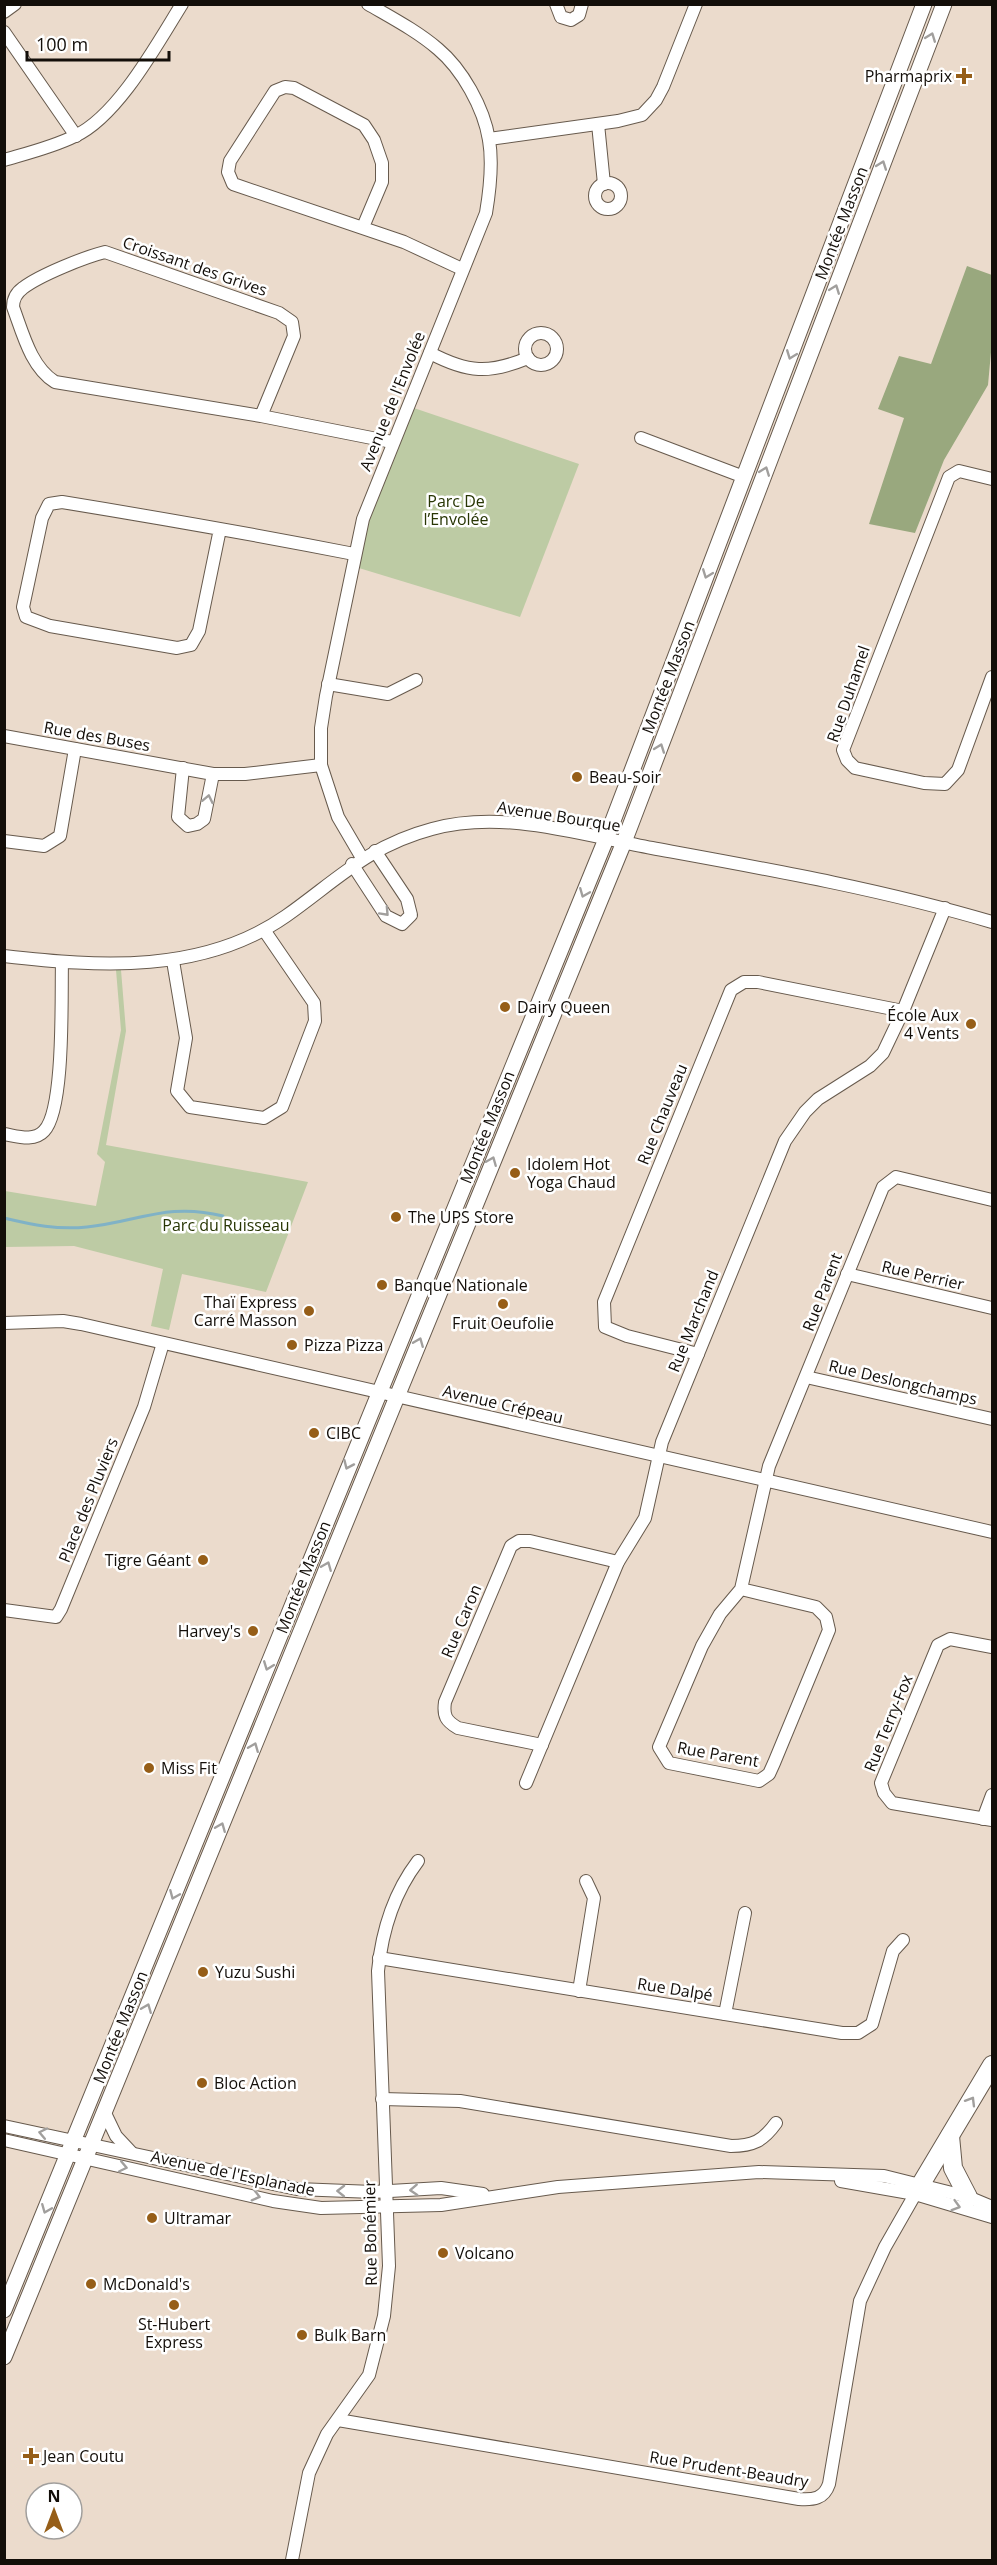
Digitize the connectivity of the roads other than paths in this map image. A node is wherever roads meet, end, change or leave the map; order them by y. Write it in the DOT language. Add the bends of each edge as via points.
graph roads {
  1 [pos="15,4"];
  2 [pos="182,4"];
  3 [pos="368,4"];
  4 [pos="556,4"];
  5 [pos="582,4"];
  6 [pos="696,4"];
  7 [pos="924,4"];
  8 [pos="944,4"];
  9 [pos="4,12"];
  10 [pos="4,32"];
  11 [pos="598,124"];
  12 [pos="76,136"];
  13 [pos="489,139"];
  14 [pos="4,160"];
  15 [pos="604,184"];
  16 [pos="363,227"];
  17 [pos="462,269"];
  18 [pos="430,353"];
  19 [pos="528,358"];
  20 [pos="261,416"];
  21 [pos="641,438"];
  22 [pos="392,442"];
  23 [pos="744,477"];
  24 [pos="993,479"];
  25 [pos="220,529"];
  26 [pos="354,554"];
  27 [pos="993,677"];
  28 [pos="416,680"];
  29 [pos="328,684"];
  30 [pos="4,736"];
  31 [pos="75,749"];
  32 [pos="321,765"];
  33 [pos="183,768"];
  34 [pos="213,774"];
  35 [pos="606,839"];
  36 [pos="4,842"];
  37 [pos="624,842"];
  38 [pos="375,851"];
  39 [pos="357,861"];
  40 [pos="945,908"];
  41 [pos="993,922"];
  42 [pos="264,930"];
  43 [pos="4,956"];
  44 [pos="173,961"];
  45 [pos="62,962"];
  46 [pos="903,1011"];
  47 [pos="488,1129"];
  48 [pos="4,1134"];
  49 [pos="503,1135"];
  50 [pos="993,1200"];
  51 [pos="847,1274"];
  52 [pos="993,1308"];
  53 [pos="4,1323"];
  54 [pos="163,1343"];
  55 [pos="698,1354"];
  56 [pos="806,1377"];
  57 [pos="380,1392"];
  58 [pos="397,1396"];
  59 [pos="993,1419"];
  60 [pos="659,1458"];
  61 [pos="766,1481"];
  62 [pos="993,1532"];
  63 [pos="618,1562"];
  64 [pos="741,1589"];
  65 [pos="4,1610"];
  66 [pos="993,1647"];
  67 [pos="542,1745"];
  68 [pos="526,1783"];
  69 [pos="993,1795"];
  70 [pos="988,1820"];
  71 [pos="418,1861"];
  72 [pos="586,1881"];
  73 [pos="744,1914"];
  74 [pos="903,1940"];
  75 [pos="379,1958"];
  76 [pos="579,1991"];
  77 [pos="725,2014"];
  78 [pos="993,2065"];
  79 [pos="382,2099"];
  80 [pos="104,2111"];
  81 [pos="776,2123"];
  82 [pos="4,2126"];
  83 [pos="950,2136"];
  84 [pos="75,2139"];
  85 [pos="4,2140"];
  86 [pos="91,2144"];
  87 [pos="131,2152"];
  88 [pos="68,2155"];
  89 [pos="86,2158"];
  90 [pos="918,2189"];
  91 [pos="386,2191"];
  92 [pos="493,2196"];
  93 [pos="968,2197"];
  94 [pos="993,2207"];
  95 [pos="387,2208"];
  96 [pos="993,2217"];
  97 [pos="4,2310"];
  98 [pos="4,2356"];
  99 [pos="338,2420"];
  100 [pos="292,2560"];
  1 -- 9 [label="street"];
  2 -- 12 [label="street" via="134,80 112,106"];
  3 -- 13 [label="street, Avenue de l'Envolée" via="440,50 467,84"];
  4 -- 5 [label="street" via="561,17 571,20 579,15"];
  6 -- 11 [label="street" via="656,100 642,115"];
  7 -- 23 [label="main road, Montée Masson, one-way"];
  37 -- 8 [label="main road, Montée Masson, one-way"];
  10 -- 12 [label="street"];
  11 -- 13 [label="street"];
  11 -- 15 [label="street"];
  12 -- 14 [label="street"];
  13 -- 17 [label="street, Avenue de l'Envolée" via="491,177 486,213"];
  16 -- 16 [label="street" via="233,184 228,172 230,161 275,91 294,88 364,125 374,140 382,163 382,182"];
  16 -- 17 [label="street"];
  17 -- 18 [label="street, Avenue de l'Envolée"];
  18 -- 19 [label="street" via="448,363 491,370"];
  18 -- 22 [label="street, Avenue de l'Envolée"];
  20 -- 20 [label="street, Croissant des Grives" via="55,382 41,374 13,299 22,288 105,252 279,313 292,322 294,336"];
  20 -- 22 [label="street, Croissant des Grives"];
  21 -- 23 [label="street"];
  22 -- 26 [label="street, Avenue de l'Envolée"];
  23 -- 35 [label="main road, Montée Masson, one-way"];
  24 -- 27 [label="street, Rue Duhamel" via="959,471 948,477 843,750 847,760 855,768 945,784 958,770"];
  25 -- 25 [label="street" via="62,502 49,504 42,518 23,607 26,617 104,636 177,648 190,645 199,631"];
  25 -- 26 [label="street"];
  26 -- 29 [label="street, Avenue de l'Envolée"];
  28 -- 29 [label="street" via="388,693"];
  29 -- 32 [label="street, Avenue de l'Envolée" via="321,728"];
  30 -- 31 [label="street, Rue des Buses"];
  31 -- 33 [label="street, Rue des Buses"];
  31 -- 36 [label="street" via="60,836 44,846"];
  32 -- 34 [label="street, Rue des Buses"];
  32 -- 39 [label="street, Avenue de l'Envolée"];
  33 -- 34 [label="street, Rue des Buses"];
  33 -- 34 [label="street, one-way" via="178,817 188,826 204,819"];
  35 -- 37 [label="street, Avenue Bourque"];
  35 -- 38 [label="street, Avenue Bourque" via="483,822 431,829"];
  35 -- 47 [label="main road, Montée Masson, one-way"];
  37 -- 40 [label="street, Avenue Bourque"];
  37 -- 49 [label="main road, Montée Masson"];
  38 -- 39 [label="street, Avenue Bourque"];
  39 -- 38 [label="street, Avenue de l'Envolée, one-way" via="386,916 402,924 411,915 407,899"];
  39 -- 42 [label="street, Avenue Bourque"];
  40 -- 41 [label="street, Avenue Bourque"];
  40 -- 46 [label="street, Rue Marchand"];
  42 -- 44 [label="street, Avenue Bourque"];
  42 -- 44 [label="street" via="314,1003 315,1021 282,1107 264,1118 190,1107 177,1090 186,1038"];
  43 -- 45 [label="street, Avenue Bourque"];
  44 -- 45 [label="street, Avenue Bourque" via="116,965"];
  45 -- 48 [label="street" via="58,1080 51,1119 44,1132 30,1138"];
  46 -- 55 [label="street, Rue Marchand" via="883,1053 870,1066 818,1099 785,1141"];
  46 -- 55 [label="street, Rue Chauveau" via="758,982 744,982 731,990 604,1302 605,1327"];
  47 -- 49 [label="main road"];
  47 -- 57 [label="main road, Montée Masson"];
  58 -- 49 [label="main road, Montée Masson, one-way"];
  50 -- 51 [label="street, Rue Parent" via="896,1177 883,1187"];
  51 -- 52 [label="street, Rue Perrier"];
  51 -- 56 [label="street, Rue Parent"];
  53 -- 54 [label="street, Avenue Crépeau" via="71,1322"];
  54 -- 57 [label="street, Avenue Crépeau"];
  54 -- 65 [label="street, Place des Pluviers" via="144,1407 61,1610 56,1617"];
  55 -- 60 [label="street, Rue Marchand"];
  56 -- 59 [label="street, Rue Deslongchamps"];
  56 -- 61 [label="street, Rue Parent"];
  57 -- 58 [label="street, Avenue Crépeau"];
  57 -- 84 [label="main road, Montée Masson, one-way"];
  58 -- 60 [label="street, Avenue Crépeau"];
  80 -- 58 [label="main road, Montée Masson, one-way"];
  60 -- 61 [label="street, Avenue Crépeau"];
  60 -- 63 [label="street, Rue Marchand" via="645,1518"];
  61 -- 62 [label="street, Avenue Crépeau"];
  61 -- 64 [label="street, Rue Parent"];
  63 -- 67 [label="street, Rue Marchand"];
  63 -- 67 [label="street, Rue Caron" via="530,1541 511,1546 445,1702 443,1713 458,1728"];
  64 -- 64 [label="street, Rue Parent" via="720,1614 702,1646 660,1747 669,1763 759,1780 769,1774 829,1630 826,1617 816,1607"];
  66 -- 70 [label="street, Rue Terry-Fox" via="950,1639 938,1645 882,1783 892,1803"];
  67 -- 68 [label="street, Rue Marchand"];
  69 -- 70 [label="street"];
  71 -- 75 [label="street, Rue Bohémier" via="404,1879 387,1918"];
  72 -- 76 [label="street" via="594,1898"];
  73 -- 77 [label="street"];
  74 -- 77 [label="street, Rue Dalpé" via="893,1951 872,2024 866,2030 842,2033"];
  75 -- 76 [label="street, Rue Dalpé"];
  75 -- 79 [label="street, Rue Bohémier"];
  76 -- 77 [label="street, Rue Dalpé"];
  83 -- 78 [label="highway, one-way"];
  79 -- 81 [label="street" via="460,2101 731,2146 753,2146"];
  79 -- 91 [label="street, Rue Bohémier"];
  80 -- 86 [label="main road, Montée Masson"];
  80 -- 87 [label="street"];
  84 -- 82 [label="street, Avenue de l'Esplanade, one-way"];
  83 -- 90 [label="highway"];
  83 -- 93 [label="highway" via="953,2168"];
  84 -- 86 [label="street, Avenue de l'Esplanade"];
  84 -- 88 [label="main road, Montée Masson"];
  85 -- 88 [label="street, Avenue de l'Esplanade"];
  86 -- 87 [label="street, Avenue de l'Esplanade"];
  86 -- 89 [label="main road, Montée Masson"];
  91 -- 87 [label="street, Avenue de l'Esplanade, one-way" via="293,2189"];
  88 -- 89 [label="street, Avenue de l'Esplanade"];
  88 -- 97 [label="main road, Montée Masson, one-way"];
  89 -- 95 [label="street, Avenue de l'Esplanade, one-way" via="292,2205"];
  89 -- 98 [label="main road, Montée Masson"];
  90 -- 92 [label="street, Avenue de l'Esplanade" via="876,2175 707,2175"];
  90 -- 93 [label="street, Avenue de l'Esplanade"];
  90 -- 96 [label="street, Avenue de l'Esplanade, one-way"];
  90 -- 99 [label="street, Rue Prudent-Beaudry" via="862,2294 829,2484 817,2499"];
  92 -- 91 [label="street, Avenue de l'Esplanade, one-way" via="441,2188"];
  91 -- 95 [label="street, Rue Bohémier"];
  92 -- 95 [label="street, Avenue de l'Esplanade" via="441,2205"];
  93 -- 94 [label="street, Avenue de l'Esplanade"];
  95 -- 99 [label="street, Rue Bohémier" via="389,2280 380,2340 369,2375"];
  99 -- 100 [label="street, Rue Bohémier" via="309,2473"];
}
